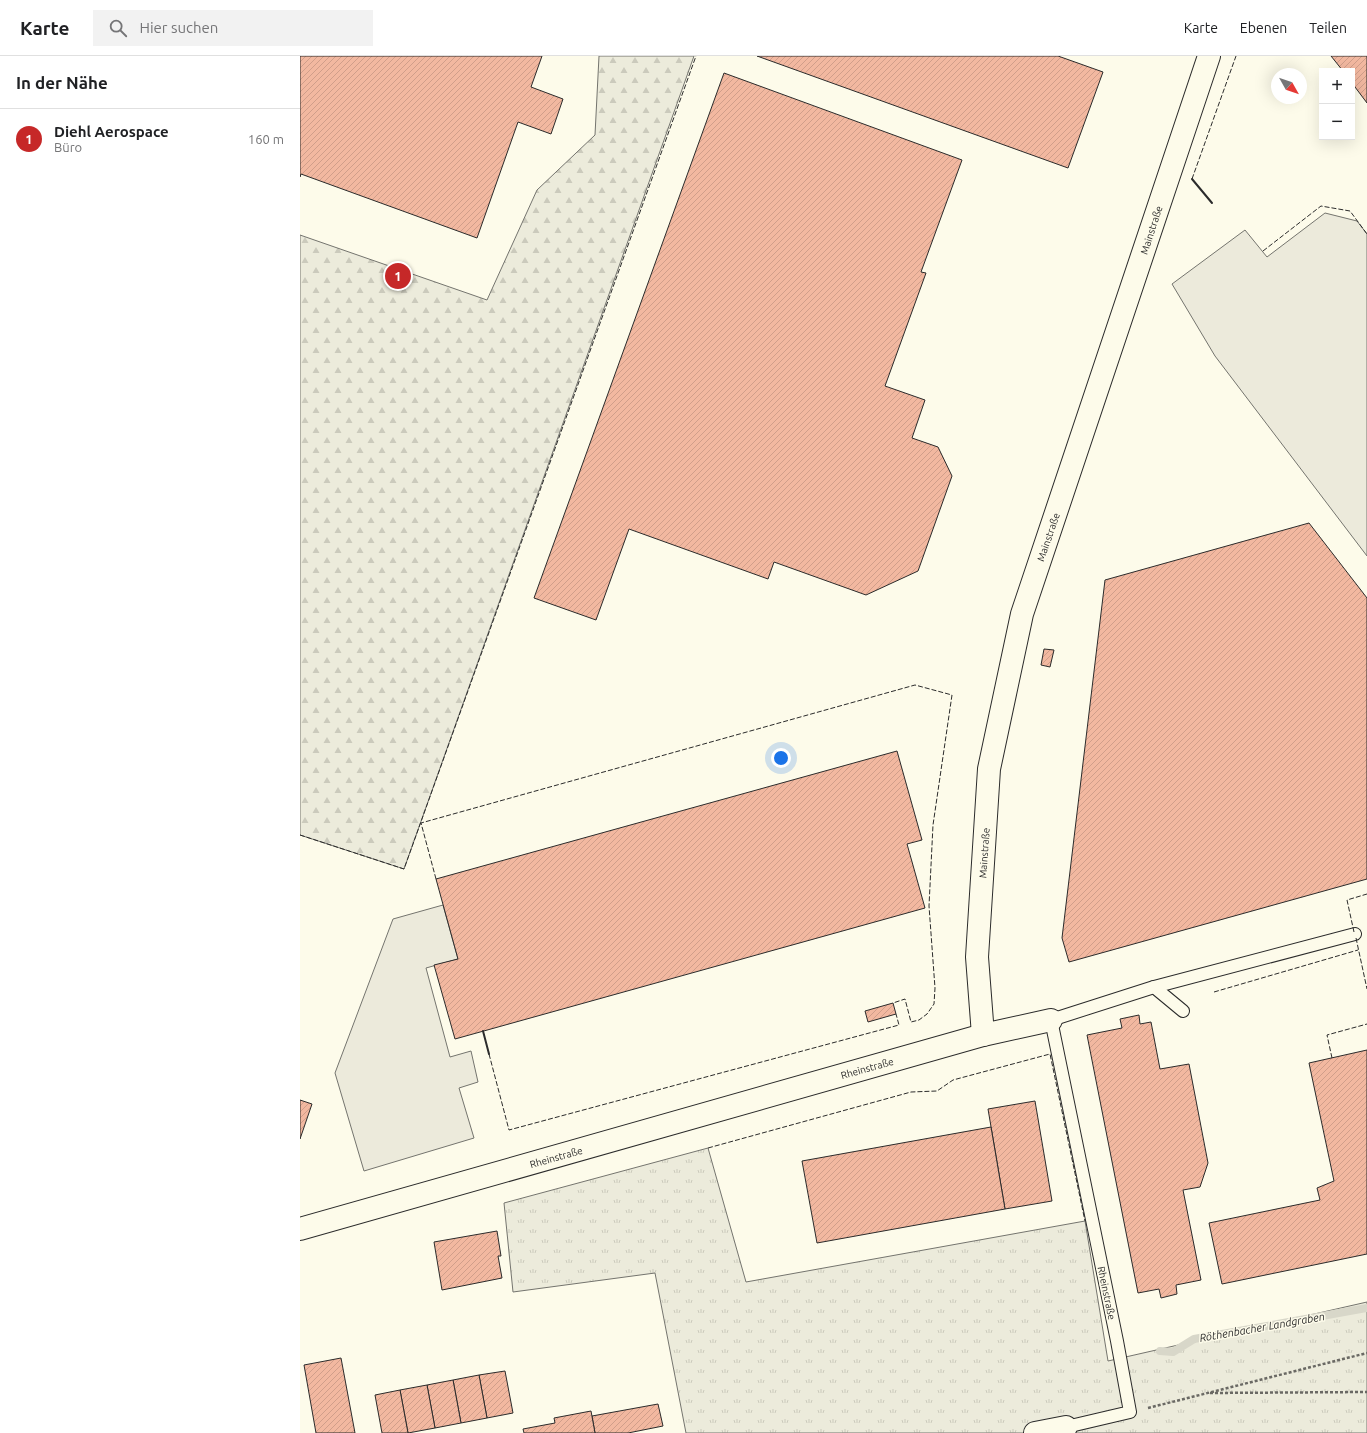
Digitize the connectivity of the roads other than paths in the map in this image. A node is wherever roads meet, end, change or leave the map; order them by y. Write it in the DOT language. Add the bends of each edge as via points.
graph roads {
  1 [pos="1209,56"];
  2 [pos="1355,934"];
  3 [pos="1154,987"];
  4 [pos="1183,1011"];
  5 [pos="1051,1020"];
  6 [pos="983,1035"];
  7 [pos="300,1229"];
  8 [pos="1066,1427"];
  9 [pos="1035,1433"];
  1 -- 6 [label="street, Mainstraße" via="1022,614 989,769 977,957"];
  2 -- 3 [label="lane"];
  3 -- 4 [label="lane"];
  3 -- 5 [label="lane"];
  5 -- 6 [label="street, Rheinstraße"];
  5 -- 8 [label="lane, Rheinstraße" via="1130,1412"];
  6 -- 7 [label="street, Rheinstraße"];
  8 -- 9 [label="street"];
}
